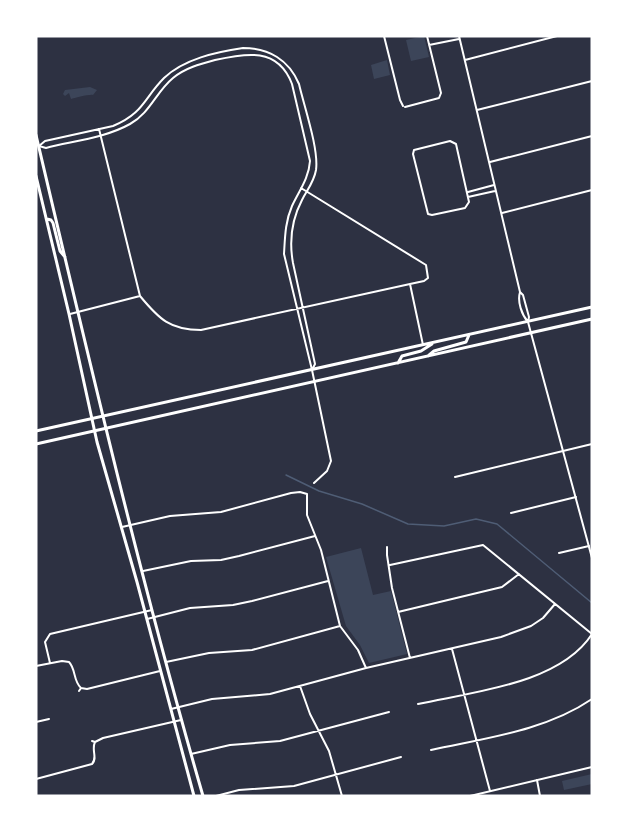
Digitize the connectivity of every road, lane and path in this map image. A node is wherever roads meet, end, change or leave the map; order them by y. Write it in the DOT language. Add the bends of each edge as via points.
graph roads {
  1 [pos="384,36"];
  2 [pos="432,36"];
  3 [pos="557,36"];
  4 [pos="427,37"];
  5 [pos="459,37"];
  6 [pos="429,45"];
  7 [pos="465,60"];
  8 [pos="592,81"];
  9 [pos="477,110"];
  10 [pos="99,129"];
  11 [pos="36,135"];
  12 [pos="100,135"];
  13 [pos="592,136"];
  14 [pos="37,146"];
  15 [pos="489,162"];
  16 [pos="36,176"];
  17 [pos="494,185"];
  18 [pos="301,188"];
  19 [pos="496,190"];
  20 [pos="592,190"];
  21 [pos="307,191"];
  22 [pos="467,192"];
  23 [pos="468,197"];
  24 [pos="501,213"];
  25 [pos="46,219"];
  26 [pos="66,258"];
  27 [pos="410,284"];
  28 [pos="140,296"];
  29 [pos="592,307"];
  30 [pos="303,308"];
  31 [pos="296,309"];
  32 [pos="79,312"];
  33 [pos="69,314"];
  34 [pos="592,319"];
  35 [pos="528,322"];
  36 [pos="532,334"];
  37 [pos="469,335"];
  38 [pos="434,343"];
  39 [pos="423,345"];
  40 [pos="427,357"];
  41 [pos="398,364"];
  42 [pos="312,370"];
  43 [pos="314,383"];
  44 [pos="102,416"];
  45 [pos="91,418"];
  46 [pos="105,429"];
  47 [pos="36,431"];
  48 [pos="94,431"];
  49 [pos="36,444"];
  50 [pos="592,444"];
  51 [pos="563,451"];
  52 [pos="454,477"];
  53 [pos="314,483"];
  54 [pos="576,497"];
  55 [pos="511,513"];
  56 [pos="130,525"];
  57 [pos="122,527"];
  58 [pos="315,536"];
  59 [pos="589,546"];
  60 [pos="387,547"];
  61 [pos="559,553"];
  62 [pos="592,558"];
  63 [pos="390,565"];
  64 [pos="143,571"];
  65 [pos="519,574"];
  66 [pos="328,581"];
  67 [pos="555,604"];
  68 [pos="152,610"];
  69 [pos="145,611"];
  70 [pos="398,612"];
  71 [pos="154,617"];
  72 [pos="147,619"];
  73 [pos="340,626"];
  74 [pos="592,634"];
  75 [pos="452,649"];
  76 [pos="410,658"];
  77 [pos="166,662"];
  78 [pos="50,663"];
  79 [pos="36,666"];
  80 [pos="366,668"];
  81 [pos="161,671"];
  82 [pos="300,686"];
  83 [pos="464,694"];
  84 [pos="592,699"];
  85 [pos="418,704"];
  86 [pos="178,708"];
  87 [pos="171,710"];
  88 [pos="389,712"];
  89 [pos="49,719"];
  90 [pos="181,720"];
  91 [pos="36,722"];
  92 [pos="174,722"];
  93 [pos="319,731"];
  94 [pos="476,740"];
  95 [pos="431,750"];
  96 [pos="191,754"];
  97 [pos="401,757"];
  98 [pos="592,767"];
  99 [pos="336,774"];
  100 [pos="36,779"];
  101 [pos="537,780"];
  102 [pos="490,791"];
  103 [pos="194,796"];
  104 [pos="203,796"];
  105 [pos="216,796"];
  106 [pos="342,796"];
  107 [pos="470,796"];
  108 [pos="540,796"];
  1 -- 6 [label="street" via="402,108 441,99"];
  2 -- 4 [label="street"];
  3 -- 7 [label="street"];
  4 -- 6 [label="street"];
  5 -- 6 [label="street"];
  5 -- 7 [label="street"];
  7 -- 9 [label="street"];
  8 -- 9 [label="street"];
  9 -- 15 [label="street"];
  10 -- 12 [label="street"];
  10 -- 14 [label="street"];
  10 -- 21 [label="street" via="135,113 164,78 188,62 236,49 265,51 286,63 299,84 316,157 314,178"];
  11 -- 14 [label="main road"];
  12 -- 14 [label="street" via="45,148"];
  12 -- 18 [label="street" via="140,118 173,78 190,68 238,54 260,55 280,65 292,84 310,161"];
  12 -- 28 [label="street"];
  13 -- 15 [label="street"];
  14 -- 26 [label="main road"];
  15 -- 17 [label="street"];
  16 -- 25 [label="main road"];
  17 -- 19 [label="street"];
  17 -- 22 [label="street"];
  18 -- 21 [label="street"];
  18 -- 31 [label="street" via="285,236 285,260"];
  19 -- 23 [label="street"];
  19 -- 24 [label="street"];
  20 -- 24 [label="street"];
  21 -- 27 [label="street" via="426,265 428,278"];
  21 -- 30 [label="street" via="296,214 291,240"];
  22 -- 23 [label="street"];
  22 -- 23 [label="street" via="454,142 414,150 428,214 465,208"];
  24 -- 35 [label="street"];
  25 -- 26 [label="main road" via="53,223 60,251"];
  25 -- 33 [label="main road"];
  26 -- 32 [label="main road"];
  27 -- 30 [label="street"];
  27 -- 39 [label="street"];
  28 -- 31 [label="street" via="156,315 186,330"];
  28 -- 32 [label="street"];
  29 -- 35 [label="main road"];
  30 -- 31 [label="street"];
  30 -- 42 [label="street" via="315,364"];
  31 -- 42 [label="street"];
  32 -- 33 [label="street"];
  32 -- 44 [label="main road"];
  33 -- 45 [label="main road"];
  34 -- 36 [label="main road"];
  35 -- 36 [label="street"];
  35 -- 37 [label="main road"];
  36 -- 40 [label="main road"];
  36 -- 51 [label="street"];
  37 -- 38 [label="main road"];
  37 -- 40 [label="main road" via="466,342 434,351"];
  38 -- 39 [label="main road"];
  38 -- 41 [label="main road" via="402,356"];
  39 -- 42 [label="main road"];
  40 -- 41 [label="main road"];
  41 -- 43 [label="main road"];
  42 -- 43 [label="street"];
  42 -- 44 [label="main road"];
  43 -- 46 [label="main road"];
  43 -- 53 [label="street" via="331,461"];
  44 -- 45 [label="main road"];
  44 -- 46 [label="main road"];
  45 -- 47 [label="main road"];
  45 -- 48 [label="main road"];
  46 -- 48 [label="main road"];
  46 -- 56 [label="main road"];
  48 -- 49 [label="main road"];
  48 -- 57 [label="main road"];
  50 -- 51 [label="street"];
  51 -- 52 [label="street"];
  51 -- 54 [label="street"];
  54 -- 55 [label="street"];
  54 -- 59 [label="street"];
  56 -- 57 [label="street"];
  56 -- 58 [label="street" via="170,516 221,512 300,492 307,494 307,515"];
  56 -- 64 [label="main road"];
  57 -- 69 [label="main road"];
  58 -- 64 [label="street" via="221,560 191,561"];
  58 -- 66 [label="street"];
  59 -- 61 [label="street"];
  59 -- 62 [label="street"];
  60 -- 63 [label="street"];
  63 -- 65 [label="street" via="483,545"];
  63 -- 70 [label="street"];
  64 -- 68 [label="main road"];
  65 -- 67 [label="street"];
  65 -- 70 [label="street" via="502,587"];
  66 -- 71 [label="street" via="243,603 190,608"];
  66 -- 73 [label="street"];
  67 -- 74 [label="street"];
  67 -- 75 [label="street" via="540,621 527,628"];
  68 -- 69 [label="street"];
  68 -- 71 [label="main road"];
  69 -- 72 [label="main road"];
  69 -- 78 [label="street" via="50,634 45,642"];
  70 -- 76 [label="street"];
  71 -- 72 [label="street"];
  71 -- 77 [label="main road"];
  72 -- 81 [label="main road"];
  73 -- 77 [label="street" via="252,650"];
  73 -- 80 [label="street"];
  74 -- 83 [label="street" via="569,658 548,671"];
  75 -- 76 [label="street"];
  75 -- 83 [label="street"];
  76 -- 80 [label="street"];
  77 -- 86 [label="main road"];
  78 -- 79 [label="street"];
  78 -- 81 [label="street" via="70,663 80,690"];
  80 -- 82 [label="street"];
  81 -- 87 [label="main road"];
  82 -- 86 [label="street"];
  82 -- 93 [label="street"];
  83 -- 85 [label="street"];
  83 -- 94 [label="street"];
  84 -- 94 [label="street" via="552,721"];
  86 -- 87 [label="street"];
  86 -- 90 [label="main road"];
  87 -- 92 [label="main road"];
  88 -- 93 [label="street"];
  89 -- 91 [label="street"];
  90 -- 92 [label="street"];
  90 -- 96 [label="main road"];
  92 -- 100 [label="street" via="93,742 94,762 89,766"];
  92 -- 103 [label="main road"];
  93 -- 96 [label="street"];
  93 -- 99 [label="street"];
  94 -- 95 [label="street"];
  94 -- 102 [label="street"];
  96 -- 104 [label="main road"];
  97 -- 99 [label="street"];
  98 -- 101 [label="street"];
  99 -- 105 [label="street" via="294,786 239,790"];
  99 -- 106 [label="street"];
  101 -- 102 [label="street"];
  101 -- 108 [label="street"];
  102 -- 107 [label="street"];
}
